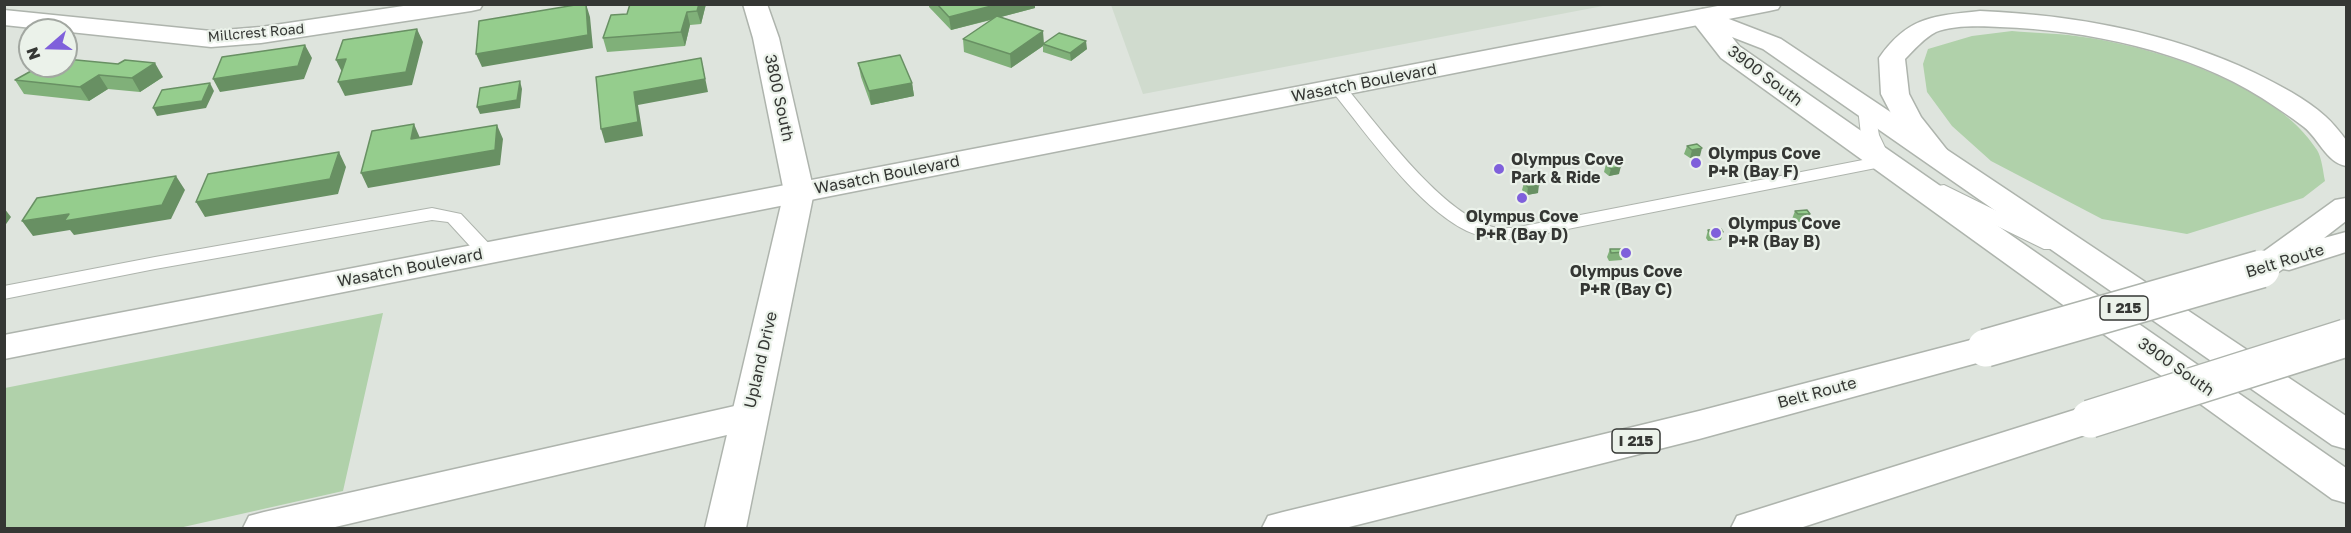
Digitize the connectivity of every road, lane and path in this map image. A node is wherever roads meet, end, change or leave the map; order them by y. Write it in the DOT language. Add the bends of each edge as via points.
graph roads {
  1 [pos="471,4"];
  2 [pos="755,4"];
  3 [pos="1769,4"];
  4 [pos="1693,11"];
  5 [pos="4,17"];
  6 [pos="1338,88"];
  7 [pos="1866,108"];
  8 [pos="1936,155"];
  9 [pos="2346,157"];
  10 [pos="1883,161"];
  11 [pos="799,192"];
  12 [pos="2346,207"];
  13 [pos="2346,242"];
  14 [pos="487,253"];
  15 [pos="2261,269"];
  16 [pos="2108,272"];
  17 [pos="4,293"];
  18 [pos="2346,338"];
  19 [pos="4,347"];
  20 [pos="748,417"];
  21 [pos="2346,435"];
  22 [pos="2346,488"];
  23 [pos="264,528"];
  24 [pos="725,528"];
  25 [pos="1283,528"];
  26 [pos="1752,528"];
  1 -- 5 [label="main road, Millcrest Road" via="211,39"];
  2 -- 11 [label="main road, 3800 South"];
  3 -- 4 [label="main road, Wasatch Boulevard"];
  4 -- 6 [label="main road, Wasatch Boulevard"];
  4 -- 7 [label="main road, 3900 South" via="1772,44"];
  4 -- 10 [label="main road, 3900 South" via="1730,52"];
  6 -- 10 [label="lane" via="1433,196 1464,221 1494,233 1572,223"];
  6 -- 11 [label="main road, Wasatch Boulevard"];
  7 -- 8 [label="main road, 3900 South"];
  7 -- 10 [label="lane" via="1870,135"];
  8 -- 9 [label="main road" via="1895,94 1892,58 1933,24 1983,16 2099,26 2159,40 2270,90 2338,143"];
  8 -- 16 [label="main road, 3900 South"];
  10 -- 16 [label="lane"];
  10 -- 22 [label="main road, 3900 South"];
  11 -- 14 [label="main road, Wasatch Boulevard"];
  11 -- 20 [label="main road, Upland Drive"];
  12 -- 15 [label="main road"];
  13 -- 15 [label="main road, Belt Route / I 215"];
  14 -- 17 [label="lane" via="454,218 432,214"];
  14 -- 19 [label="main road, Wasatch Boulevard"];
  15 -- 25 [label="main road, Belt Route / I 215, bridge" via="1687,428"];
  16 -- 21 [label="main road, 3900 South"];
  18 -- 26 [label="main road, bridge"];
  20 -- 23 [label="main road"];
  20 -- 24 [label="main road, Upland Drive"];
}
